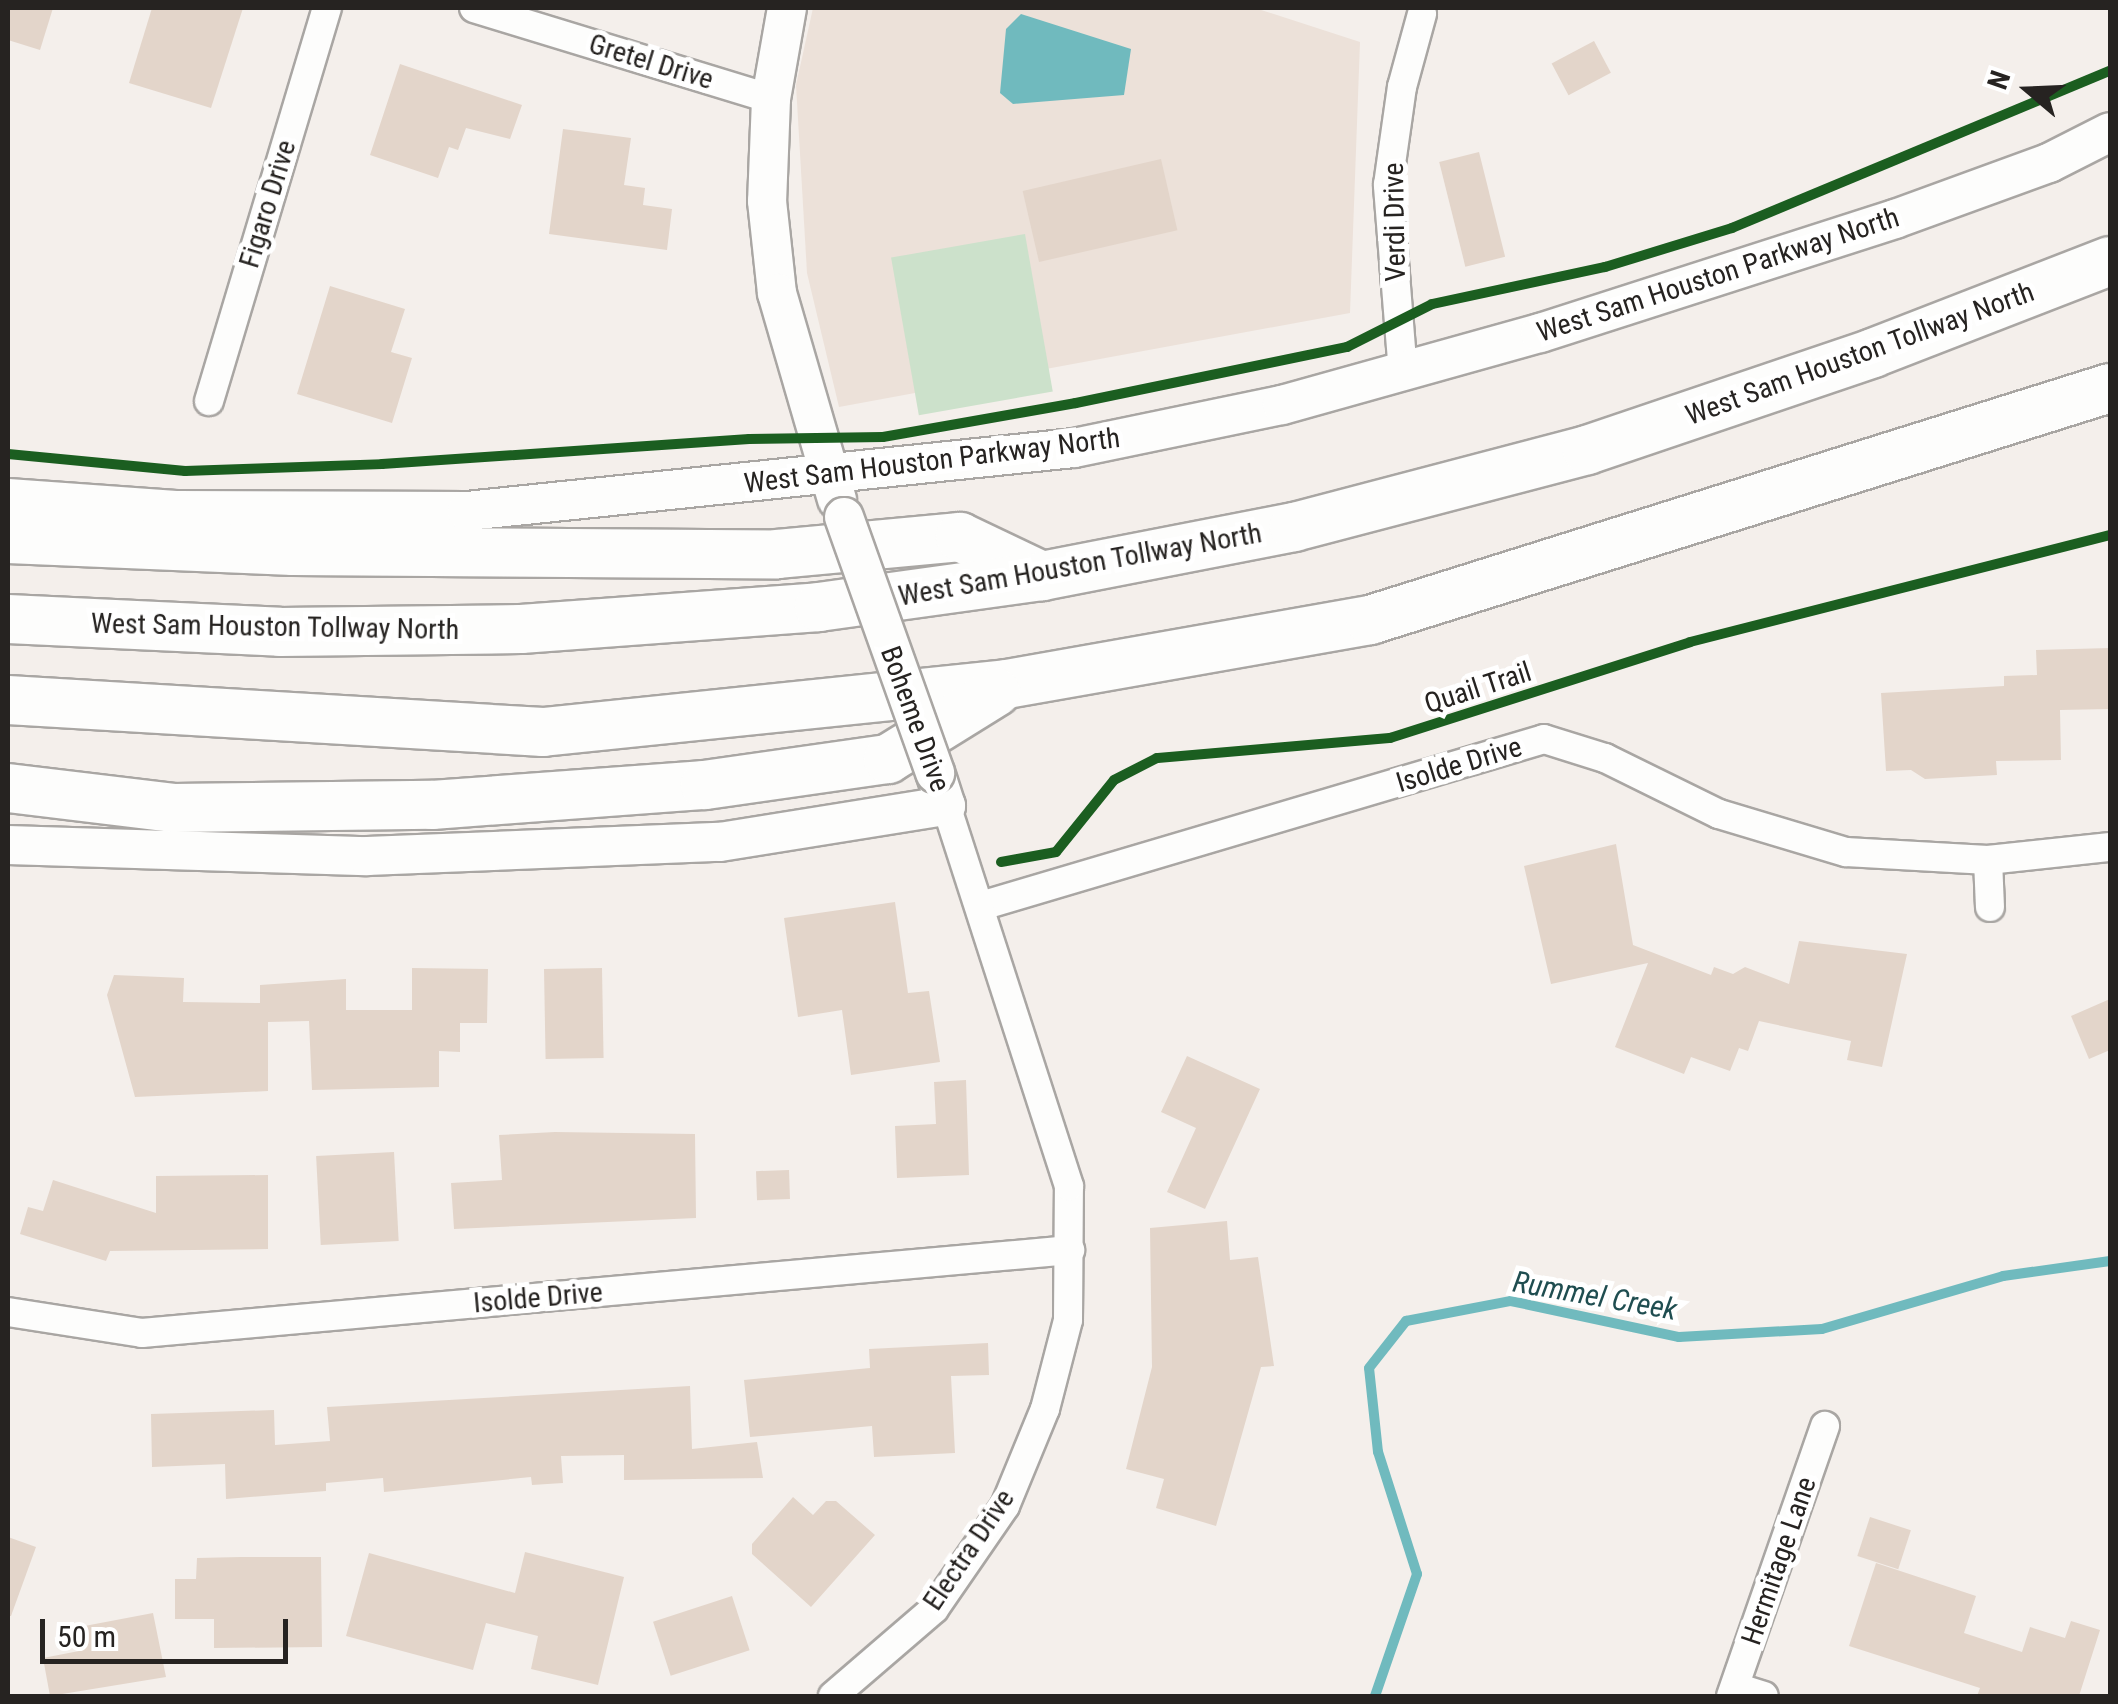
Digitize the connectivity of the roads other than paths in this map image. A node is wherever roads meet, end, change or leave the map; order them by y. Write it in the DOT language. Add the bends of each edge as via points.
graph roads {
  1 [pos="327,8"];
  2 [pos="474,8"];
  3 [pos="787,8"];
  4 [pos="1422,14"];
  5 [pos="770,99"];
  6 [pos="2110,132"];
  7 [pos="2110,260"];
  8 [pos="1403,373"];
  9 [pos="2110,388"];
  10 [pos="209,401"];
  11 [pos="830,478"];
  12 [pos="8,498"];
  13 [pos="8,539"];
  14 [pos="1042,576"];
  15 [pos="8,619"];
  16 [pos="1007,684"];
  17 [pos="8,700"];
  18 [pos="8,788"];
  19 [pos="940,790"];
  20 [pos="8,845"];
  21 [pos="2110,847"];
  22 [pos="1988,860"];
  23 [pos="981,906"];
  24 [pos="1990,907"];
  25 [pos="1070,1250"];
  26 [pos="8,1312"];
  27 [pos="1825,1426"];
  28 [pos="1733,1692"];
  29 [pos="833,1696"];
  30 [pos="1764,1696"];
  1 -- 10 [label="street, Figaro Drive"];
  2 -- 5 [label="street, Gretel Drive"];
  3 -- 5 [label="main road, Boheme Drive"];
  4 -- 8 [label="street, Verdi Drive" via="1402,86 1388,184"];
  5 -- 11 [label="main road, Boheme Drive" via="767,200 776,293"];
  6 -- 8 [label="main road, West Sam Houston Parkway North" via="2049,163 1895,219"];
  7 -- 14 [label="highway, West Sam Houston Tollway North" via="1873,353 1587,450 1309,524"];
  8 -- 11 [label="main road, West Sam Houston Parkway North" via="1074,448"];
  9 -- 16 [label="highway" via="1370,620"];
  11 -- 12 [label="main road, West Sam Houston Parkway North" via="448,511 176,510"];
  11 -- 19 [label="main road, Boheme Drive, bridge"];
  13 -- 14 [label="highway" via="293,551 777,554 960,538"];
  14 -- 15 [label="highway, West Sam Houston Tollway North" via="820,607 536,629 280,632"];
  16 -- 17 [label="highway" via="543,732"];
  16 -- 18 [label="highway" via="888,759 704,785 432,805 193,808"];
  19 -- 20 [label="main road" via="720,842 367,856"];
  19 -- 23 [label="street, Boheme Drive"];
  21 -- 22 [label="street, Isolde Drive"];
  22 -- 23 [label="street, Isolde Drive" via="1846,852 1792,838 1544,739"];
  22 -- 24 [label="street"];
  23 -- 25 [label="street, Boheme Drive" via="1069,1186"];
  25 -- 26 [label="street, Isolde Drive" via="142,1333"];
  25 -- 29 [label="street, Electra Drive" via="1068,1320 1045,1408 1005,1506 934,1609"];
  27 -- 28 [label="street, Hermitage Lane"];
  28 -- 30 [label="street"];
}
